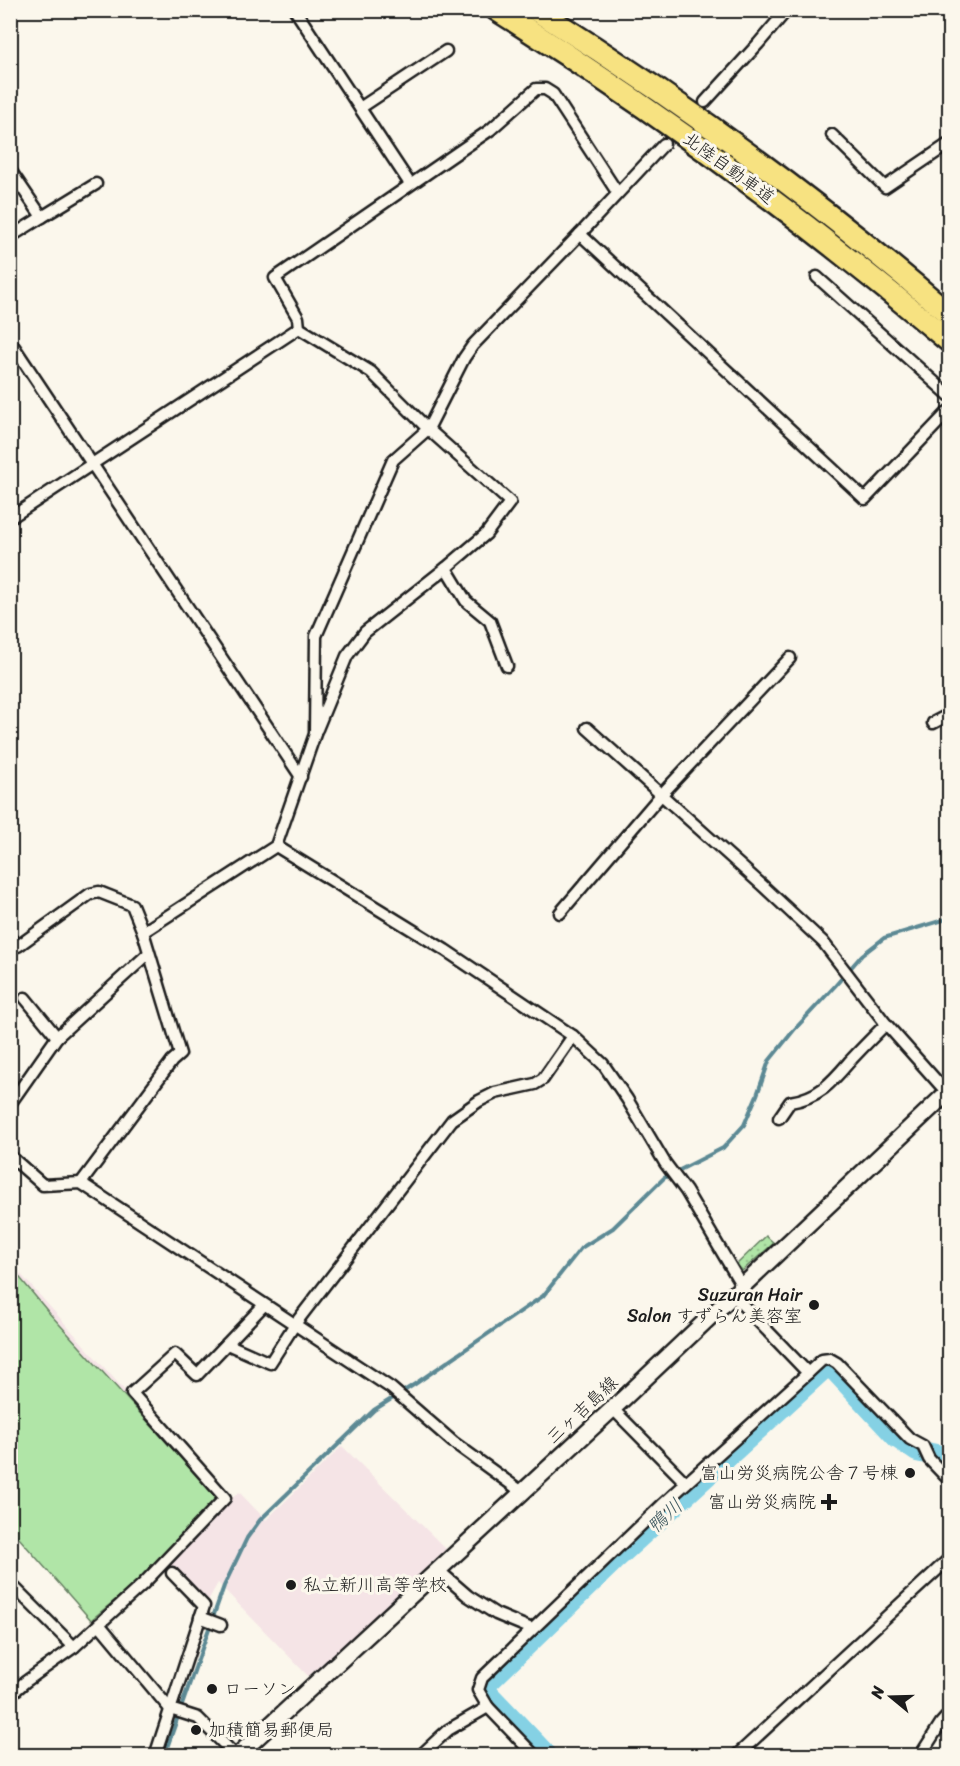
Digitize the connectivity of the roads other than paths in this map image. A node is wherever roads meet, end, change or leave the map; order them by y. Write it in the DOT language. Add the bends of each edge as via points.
graph roads {
  1 [pos="295,10"];
  2 [pos="497,10"];
  3 [pos="536,10"];
  4 [pos="787,10"];
  5 [pos="446,51"];
  6 [pos="705,102"];
  7 [pos="360,108"];
  8 [pos="832,135"];
  9 [pos="950,142"];
  10 [pos="664,144"];
  11 [pos="10,170"];
  12 [pos="96,184"];
  13 [pos="410,184"];
  14 [pos="617,192"];
  15 [pos="42,217"];
  16 [pos="580,234"];
  17 [pos="10,237"];
  18 [pos="817,277"];
  19 [pos="950,315"];
  20 [pos="298,328"];
  21 [pos="10,341"];
  22 [pos="950,342"];
  23 [pos="950,396"];
  24 [pos="950,410"];
  25 [pos="428,429"];
  26 [pos="91,465"];
  27 [pos="10,518"];
  28 [pos="446,568"];
  29 [pos="790,658"];
  30 [pos="507,666"];
  31 [pos="950,714"];
  32 [pos="933,723"];
  33 [pos="587,728"];
  34 [pos="315,734"];
  35 [pos="301,777"];
  36 [pos="661,795"];
  37 [pos="276,846"];
  38 [pos="560,914"];
  39 [pos="143,932"];
  40 [pos="10,938"];
  41 [pos="148,954"];
  42 [pos="25,998"];
  43 [pos="886,1024"];
  44 [pos="57,1036"];
  45 [pos="573,1036"];
  46 [pos="948,1093"];
  47 [pos="10,1104"];
  48 [pos="779,1118"];
  49 [pos="10,1156"];
  50 [pos="81,1183"];
  51 [pos="737,1291"];
  52 [pos="264,1305"];
  53 [pos="295,1324"];
  54 [pos="226,1344"];
  55 [pos="808,1374"];
  56 [pos="612,1408"];
  57 [pos="950,1481"];
  58 [pos="686,1483"];
  59 [pos="522,1492"];
  60 [pos="950,1558"];
  61 [pos="438,1570"];
  62 [pos="172,1573"];
  63 [pos="10,1583"];
  64 [pos="200,1617"];
  65 [pos="99,1624"];
  66 [pos="221,1625"];
  67 [pos="532,1629"];
  68 [pos="74,1647"];
  69 [pos="10,1695"];
  70 [pos="488,1707"];
  71 [pos="170,1709"];
  72 [pos="950,1713"];
  73 [pos="925,1753"];
  74 [pos="155,1755"];
  75 [pos="237,1755"];
  76 [pos="420,1755"];
  77 [pos="535,1755"];
  78 [pos="736,1755"];
  1 -- 7 [label="street"];
  2 -- 22 [label="highway, 北陸自動車道" via="738,174"];
  3 -- 19 [label="highway, 北陸自動車道" via="749,156"];
  4 -- 6 [label="street"];
  5 -- 7 [label="street"];
  7 -- 13 [label="street"];
  8 -- 9 [label="street" via="885,187"];
  10 -- 14 [label="street"];
  11 -- 15 [label="street"];
  12 -- 15 [label="street"];
  13 -- 14 [label="street" via="490,130 536,89 545,89 553,94"];
  13 -- 20 [label="street" via="274,278 298,318"];
  14 -- 16 [label="street"];
  15 -- 17 [label="street"];
  16 -- 24 [label="street" via="865,499"];
  16 -- 25 [label="street" via="472,345"];
  18 -- 23 [label="street"];
  20 -- 25 [label="street" via="371,372"];
  20 -- 26 [label="street"];
  21 -- 26 [label="street"];
  25 -- 28 [label="street" via="510,502 486,534"];
  25 -- 34 [label="street" via="393,460 316,636"];
  26 -- 27 [label="street"];
  26 -- 35 [label="street"];
  28 -- 30 [label="street" via="466,601 490,621"];
  28 -- 34 [label="street" via="365,632 347,656"];
  29 -- 36 [label="street"];
  31 -- 32 [label="street"];
  33 -- 36 [label="street"];
  34 -- 35 [label="street"];
  35 -- 37 [label="street"];
  36 -- 38 [label="street"];
  36 -- 43 [label="street" via="823,942"];
  37 -- 39 [label="street"];
  37 -- 45 [label="street" via="446,950"];
  39 -- 40 [label="street" via="132,905 99,892 90,894 18,946"];
  39 -- 41 [label="street"];
  41 -- 44 [label="street"];
  41 -- 50 [label="street" via="180,1054"];
  42 -- 44 [label="street"];
  43 -- 46 [label="street"];
  43 -- 48 [label="street" via="835,1080 804,1099 790,1102"];
  44 -- 47 [label="street"];
  45 -- 51 [label="street" via="603,1064 627,1099 686,1191"];
  45 -- 53 [label="street" via="543,1079 495,1093 452,1120"];
  46 -- 51 [label="main road, 三ヶ吉島線"];
  49 -- 50 [label="street" via="43,1185"];
  50 -- 52 [label="street"];
  51 -- 55 [label="street"];
  51 -- 56 [label="main road, 三ヶ吉島線"];
  52 -- 53 [label="street"];
  52 -- 54 [label="street"];
  53 -- 54 [label="street" via="270,1363"];
  53 -- 59 [label="street" via="391,1388 453,1442"];
  54 -- 65 [label="street" via="197,1376 175,1354 132,1393 225,1498"];
  55 -- 57 [label="street" via="822,1360 837,1363 910,1439 923,1446 929,1459"];
  55 -- 58 [label="street"];
  56 -- 58 [label="street"];
  56 -- 59 [label="main road, 三ヶ吉島線"];
  58 -- 67 [label="street"];
  59 -- 61 [label="main road, 三ヶ吉島線"];
  60 -- 78 [label="street"];
  61 -- 67 [label="street" via="496,1614"];
  61 -- 75 [label="main road, 三ヶ吉島線"];
  62 -- 64 [label="street" via="204,1606"];
  63 -- 68 [label="street"];
  64 -- 66 [label="street"];
  64 -- 71 [label="street"];
  65 -- 68 [label="street"];
  65 -- 71 [label="street"];
  67 -- 70 [label="street" via="482,1678 478,1690"];
  68 -- 69 [label="street"];
  70 -- 76 [label="street" via="448,1730"];
  70 -- 77 [label="street"];
  71 -- 74 [label="street"];
  71 -- 75 [label="street" via="198,1718"];
  72 -- 73 [label="street"];
}
